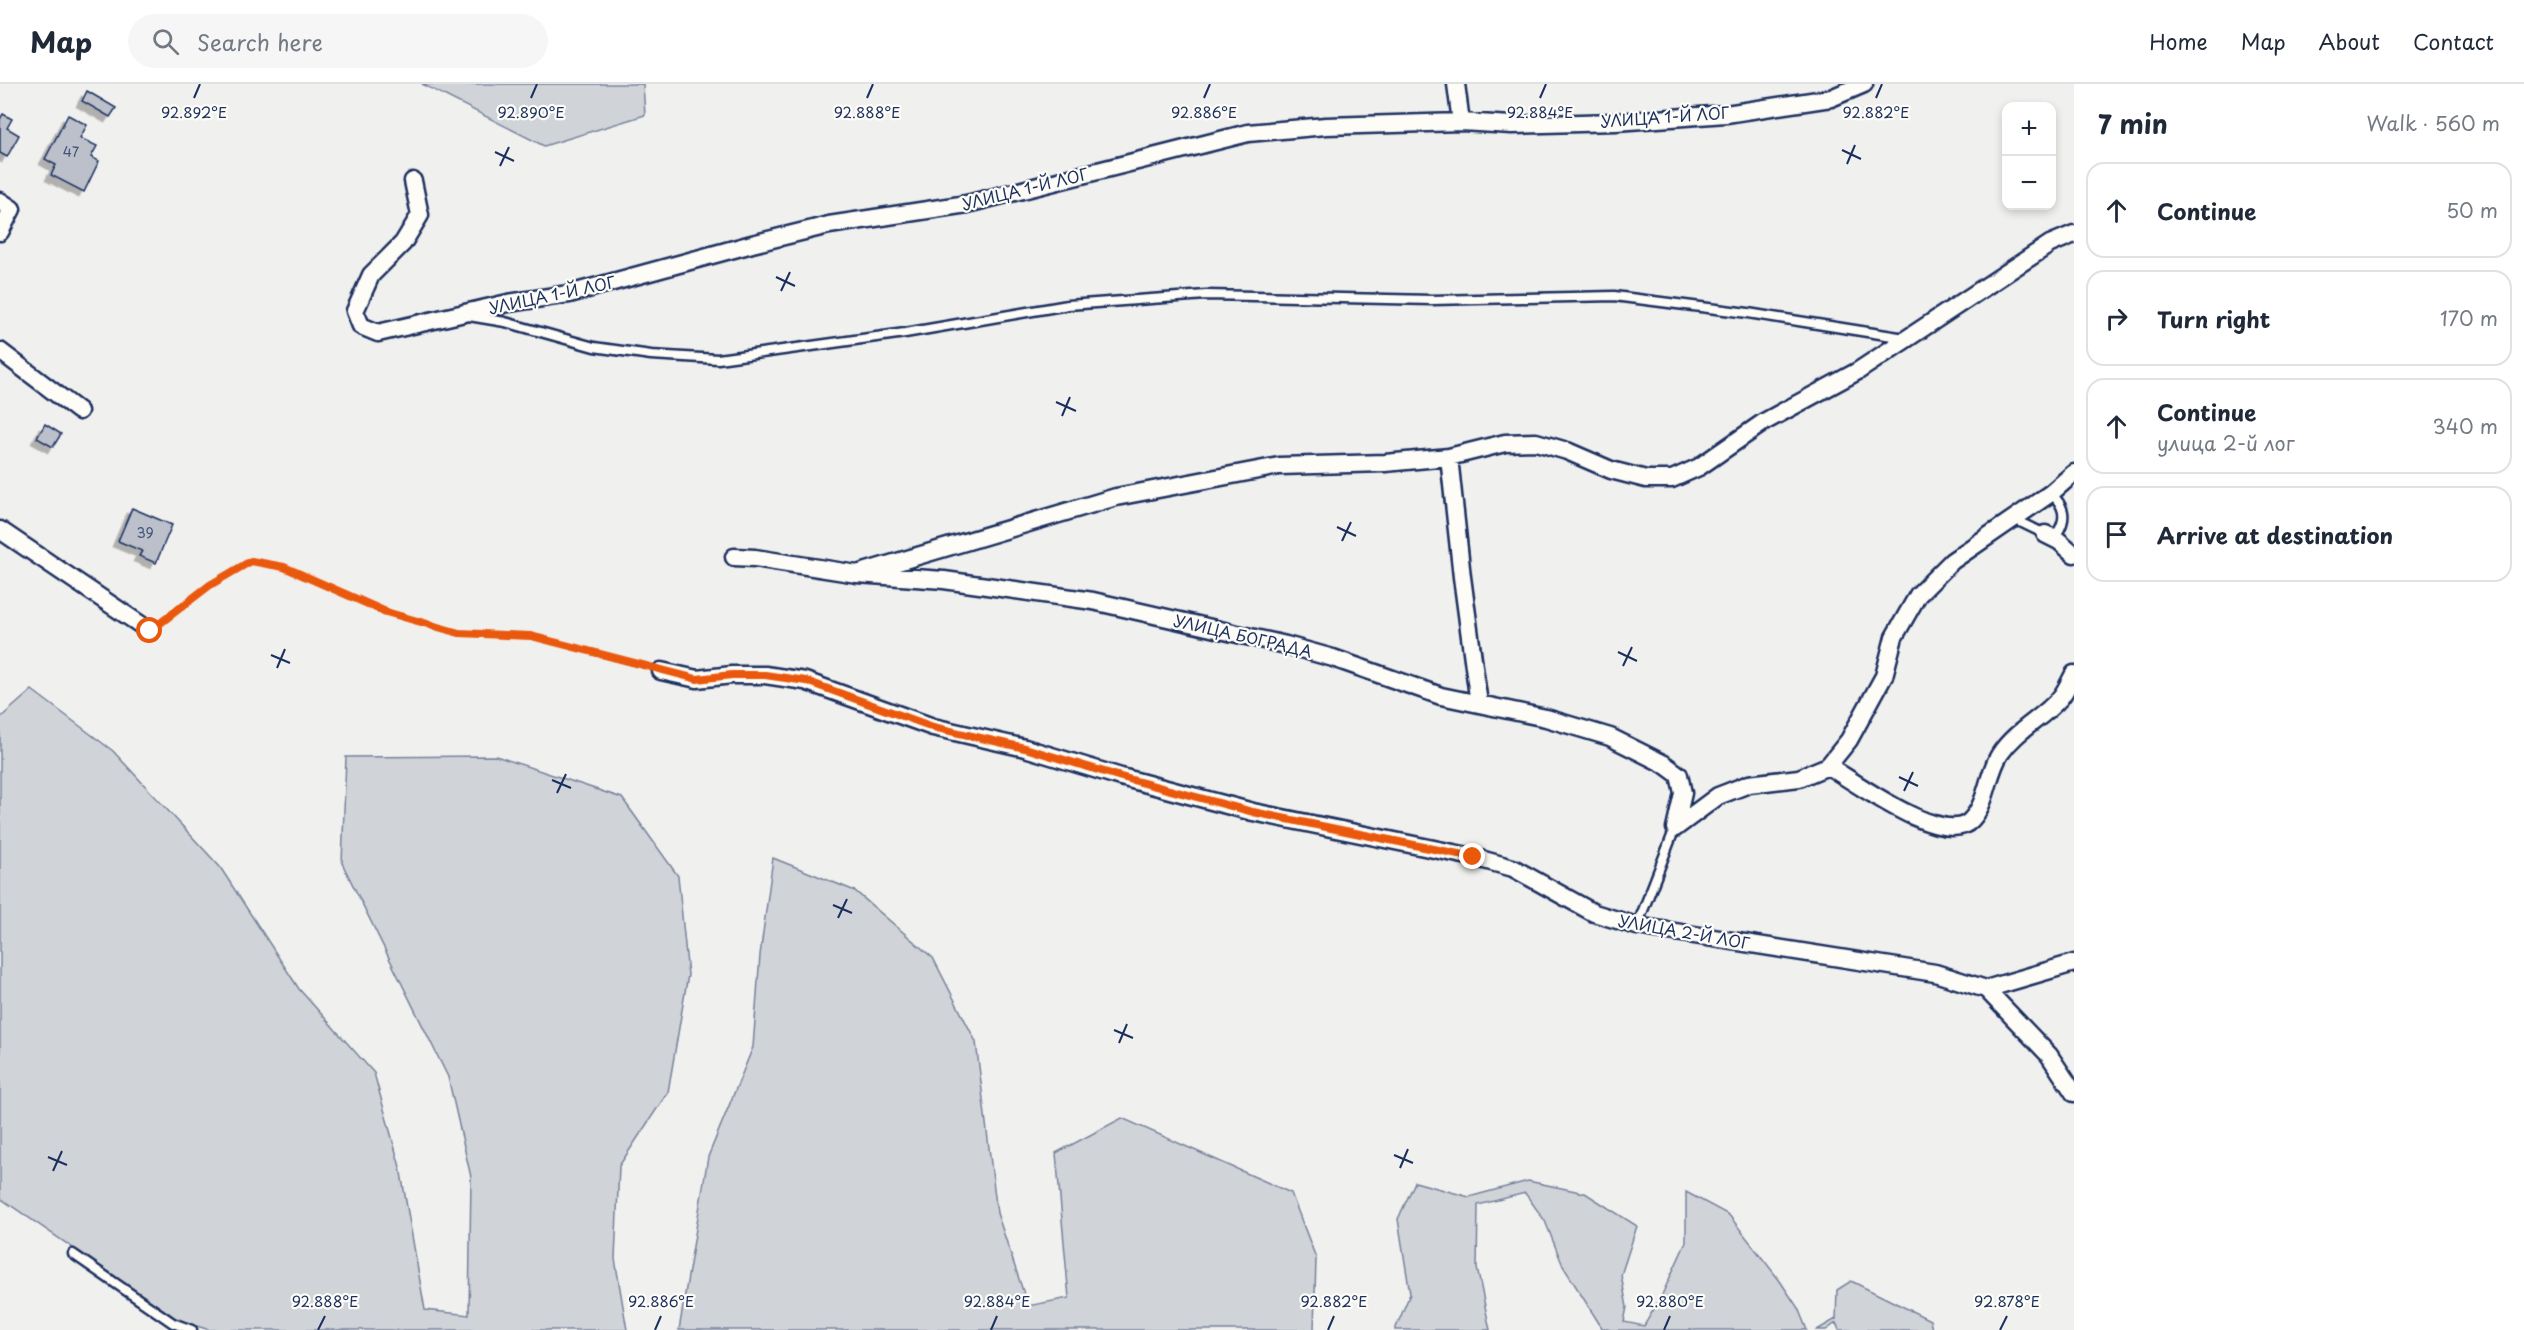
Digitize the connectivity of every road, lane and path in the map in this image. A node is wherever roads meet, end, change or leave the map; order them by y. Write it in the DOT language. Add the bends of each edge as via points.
graph roads {
  1 [pos="1456,84"];
  2 [pos="1864,84"];
  3 [pos="1461,122"];
  4 [pos="413,181"];
  5 [pos="6,205"];
  6 [pos="0,232"];
  7 [pos="2074,234"];
  8 [pos="462,315"];
  9 [pos="1906,339"];
  10 [pos="0,351"];
  11 [pos="79,411"];
  12 [pos="1449,457"];
  13 [pos="2074,473"];
  14 [pos="2051,493"];
  15 [pos="2013,518"];
  16 [pos="0,530"];
  17 [pos="2044,534"];
  18 [pos="2074,554"];
  19 [pos="734,557"];
  20 [pos="857,574"];
  21 [pos="150,631"];
  22 [pos="661,671"];
  23 [pos="2074,674"];
  24 [pos="1479,704"];
  25 [pos="1828,766"];
  26 [pos="1675,828"];
  27 [pos="1637,926"];
  28 [pos="2074,963"];
  29 [pos="1986,989"];
  30 [pos="2074,1093"];
  31 [pos="73,1254"];
  32 [pos="192,1330"];
  1 -- 3 [label="street"];
  2 -- 3 [label="street, УЛИЦА 1-Й ЛОГ" via="1831,98 1726,114 1593,123"];
  3 -- 8 [label="street, УЛИЦА 1-Й ЛОГ" via="1248,133 978,202 829,225 569,294"];
  4 -- 8 [label="street, УЛИЦА 1-Й ЛОГ" via="420,215 403,243 371,275 355,311 361,326 378,333"];
  5 -- 6 [label="street"];
  7 -- 9 [label="street" via="2050,244"];
  8 -- 9 [label="lane" via="505,322 594,347 718,359 1068,305 1206,295 1432,300 1614,296"];
  9 -- 12 [label="street" via="1858,371 1764,422 1699,467 1672,479 1646,479 1611,470 1536,442 1505,443"];
  10 -- 11 [label="street"];
  12 -- 20 [label="street" via="1279,466 1116,496"];
  12 -- 24 [label="street"];
  13 -- 14 [label="street"];
  14 -- 15 [label="street"];
  14 -- 17 [label="lane" via="2060,502 2064,523 2058,532"];
  15 -- 17 [label="lane"];
  15 -- 25 [label="street" via="1952,561 1918,595 1894,637 1884,676 1849,740"];
  16 -- 21 [label="street"];
  17 -- 18 [label="street"];
  19 -- 20 [label="street, УЛИЦА БОГРАДА"];
  20 -- 24 [label="street, УЛИЦА БОГРАДА" via="944,580 1093,601 1286,645 1441,696"];
  21 -- 22 [label="path" via="210,585 251,561 284,567 386,612 459,633 531,636"];
  22 -- 27 [label="street, УЛИЦА 2-Й ЛОГ" via="697,679 765,675 806,681 933,727 1025,748 1253,812 1514,868 1594,913"];
  23 -- 25 [label="street" via="2061,698 2013,737 1999,755 1980,808 1969,823 1951,828 1917,820"];
  24 -- 26 [label="street, УЛИЦА БОГРАДА" via="1610,737 1664,764 1679,775 1683,793"];
  25 -- 26 [label="street" via="1799,778 1749,784 1718,796"];
  26 -- 27 [label="lane"];
  27 -- 29 [label="street, УЛИЦА 2-Й ЛОГ" via="1935,973"];
  28 -- 29 [label="street"];
  29 -- 30 [label="street" via="2049,1055"];
  31 -- 32 [label="lane" via="173,1323"];
}
